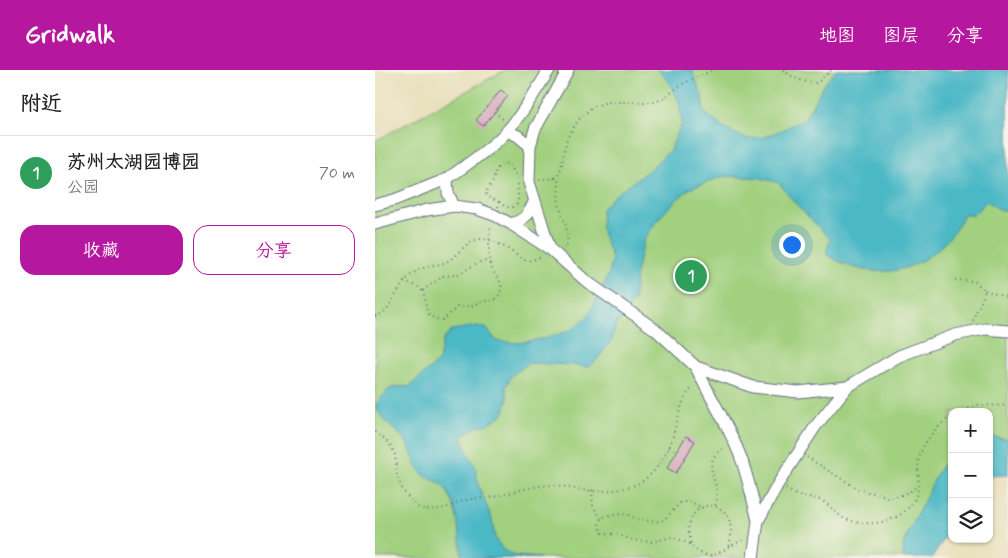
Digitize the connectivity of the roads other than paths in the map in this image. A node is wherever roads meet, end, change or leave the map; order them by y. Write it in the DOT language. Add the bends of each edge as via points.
graph roads {
  1 [pos="549,70"];
  2 [pos="568,70"];
  3 [pos="507,132"];
  4 [pos="531,146"];
  5 [pos="447,179"];
  6 [pos="535,202"];
  7 [pos="375,205"];
  8 [pos="454,206"];
  9 [pos="375,224"];
  10 [pos="511,224"];
  11 [pos="552,251"];
  12 [pos="1008,330"];
  13 [pos="696,368"];
  14 [pos="847,387"];
  15 [pos="758,521"];
  16 [pos="753,558"];
  1 -- 3 [label="street"];
  2 -- 4 [label="street" via="535,129"];
  3 -- 4 [label="street"];
  3 -- 5 [label="street"];
  4 -- 6 [label="street" via="524,182"];
  5 -- 7 [label="street"];
  5 -- 8 [label="street" via="448,193"];
  6 -- 10 [label="street" via="530,213"];
  6 -- 11 [label="street"];
  8 -- 9 [label="street"];
  8 -- 10 [label="street" via="477,209"];
  10 -- 11 [label="street"];
  11 -- 13 [label="street" via="586,281 656,330"];
  12 -- 14 [label="street" via="985,329 955,335 899,356"];
  13 -- 14 [label="street" via="753,387 798,392"];
  13 -- 15 [label="street" via="741,459"];
  14 -- 15 [label="street" via="815,427"];
  15 -- 16 [label="street"];
}
